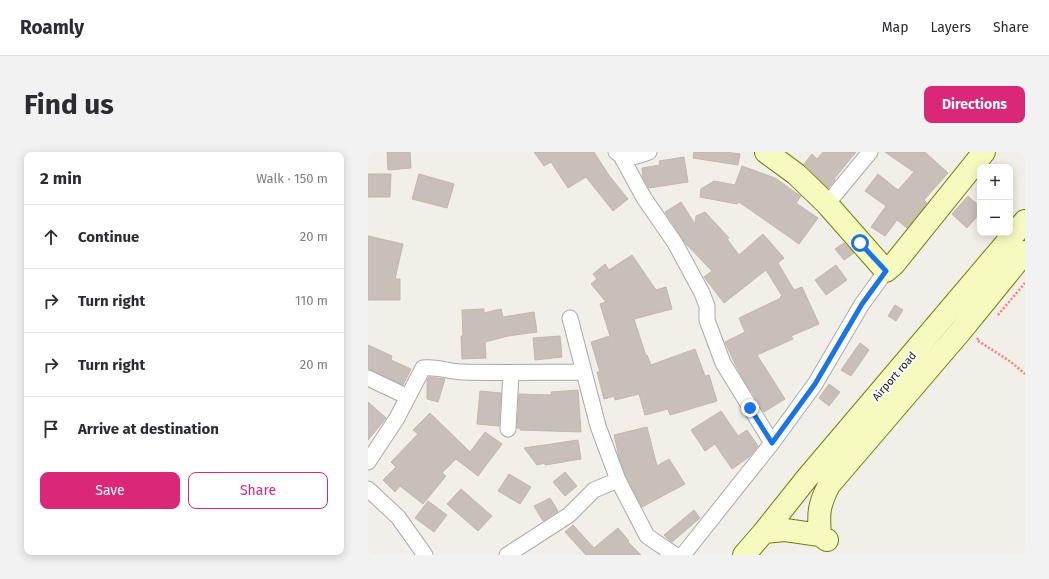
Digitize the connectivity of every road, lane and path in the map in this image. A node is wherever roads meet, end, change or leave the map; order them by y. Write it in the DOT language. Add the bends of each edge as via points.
graph roads {
  1 [pos="649,152"];
  2 [pos="766,152"];
  3 [pos="870,152"];
  4 [pos="984,152"];
  5 [pos="619,154"];
  6 [pos="827,204"];
  7 [pos="1025,221"];
  8 [pos="1025,252"];
  9 [pos="886,271"];
  10 [pos="993,275"];
  11 [pos="1025,283"];
  12 [pos="570,318"];
  13 [pos="995,318"];
  14 [pos="982,334"];
  15 [pos="583,372"];
  16 [pos="511,373"];
  17 [pos="1025,374"];
  18 [pos="368,378"];
  19 [pos="408,397"];
  20 [pos="508,429"];
  21 [pos="772,443"];
  22 [pos="368,462"];
  23 [pos="618,480"];
  24 [pos="368,489"];
  25 [pos="764,532"];
  26 [pos="425,555"];
  27 [pos="507,555"];
  28 [pos="675,555"];
  29 [pos="683,555"];
  30 [pos="744,555"];
  1 -- 5 [label="street" via="633,158"];
  2 -- 6 [label="main road" via="796,174"];
  3 -- 6 [label="street"];
  4 -- 9 [label="main road"];
  5 -- 21 [label="street" via="644,198 675,243 702,292 707,306 707,320 723,363"];
  6 -- 9 [label="main road"];
  7 -- 10 [label="main road, Airport road"];
  8 -- 10 [label="main road, Airport road"];
  9 -- 21 [label="street" via="862,304 815,384"];
  10 -- 25 [label="main road, Airport road" via="807,478"];
  10 -- 25 [label="main road, Airport road" via="960,332 829,485 818,511 824,537 796,530"];
  11 -- 13 [label="path"];
  12 -- 15 [label="street"];
  14 -- 17 [label="path" via="977,341 1012,362"];
  15 -- 16 [label="street"];
  15 -- 23 [label="street" via="598,426"];
  16 -- 19 [label="street" via="457,372 434,367 423,368"];
  16 -- 20 [label="street"];
  18 -- 19 [label="street"];
  19 -- 22 [label="street"];
  21 -- 29 [label="street"];
  23 -- 27 [label="street" via="594,490 569,515"];
  23 -- 28 [label="street" via="648,536"];
  24 -- 26 [label="street" via="398,517"];
  25 -- 30 [label="main road, Airport road"];
}
